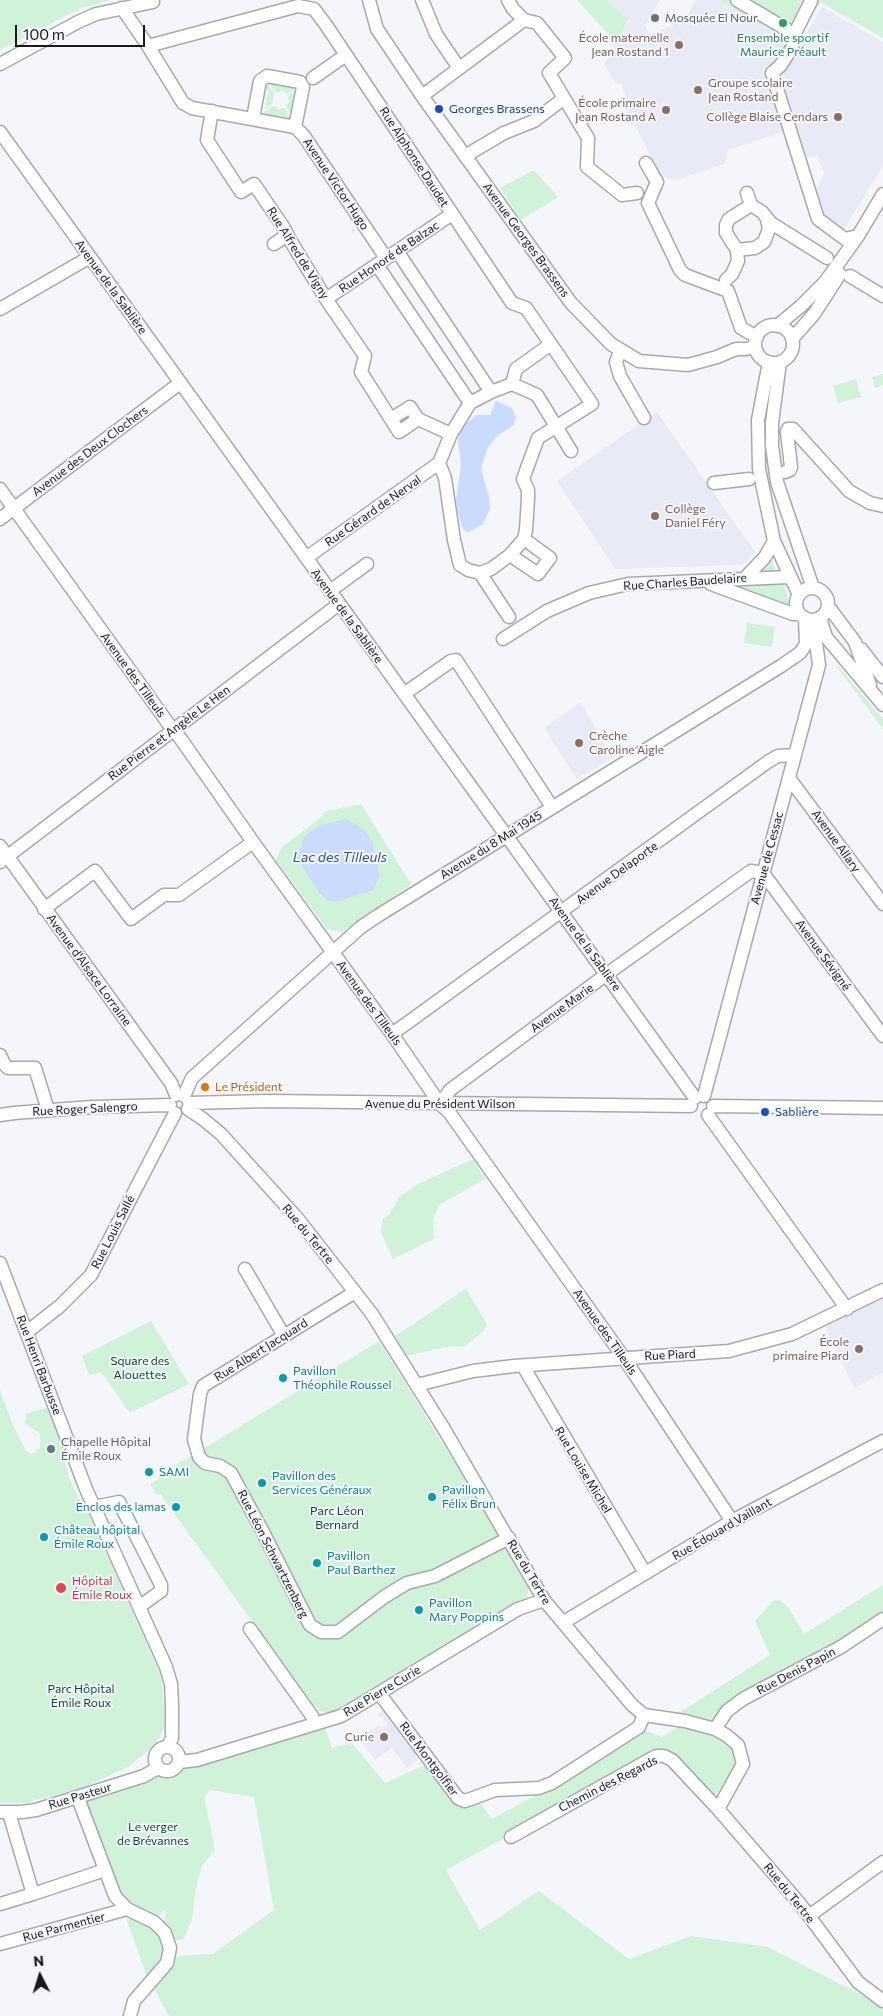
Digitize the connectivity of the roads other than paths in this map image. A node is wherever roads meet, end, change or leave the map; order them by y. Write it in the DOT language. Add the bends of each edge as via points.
graph roads {
  1 [pos="369,0"];
  2 [pos="422,0"];
  3 [pos="508,0"];
  4 [pos="737,0"];
  5 [pos="811,1"];
  6 [pos="153,2"];
  7 [pos="122,8"];
  8 [pos="524,20"];
  9 [pos="793,37"];
  10 [pos="148,46"];
  11 [pos="346,55"];
  12 [pos="0,64"];
  13 [pos="459,68"];
  14 [pos="307,82"];
  15 [pos="422,96"];
  16 [pos="563,99"];
  17 [pos="212,111"];
  18 [pos="253,118"];
  19 [pos="295,127"];
  20 [pos="0,132"];
  21 [pos="466,156"];
  22 [pos="646,163"];
  23 [pos="637,193"];
  24 [pos="883,194"];
  25 [pos="452,214"];
  26 [pos="767,219"];
  27 [pos="287,235"];
  28 [pos="858,236"];
  29 [pos="274,244"];
  30 [pos="737,250"];
  31 [pos="90,257"];
  32 [pos="387,258"];
  33 [pos="827,258"];
  34 [pos="850,276"];
  35 [pos="726,280"];
  36 [pos="883,296"];
  37 [pos="326,299"];
  38 [pos="0,309"];
  39 [pos="777,326"];
  40 [pos="741,328"];
  41 [pos="792,339"];
  42 [pos="756,342"];
  43 [pos="552,344"];
  44 [pos="736,349"];
  45 [pos="620,351"];
  46 [pos="775,362"];
  47 [pos="180,383"];
  48 [pos="512,384"];
  49 [pos="491,392"];
  50 [pos="470,404"];
  51 [pos="644,418"];
  52 [pos="557,426"];
  53 [pos="451,434"];
  54 [pos="571,451"];
  55 [pos="439,463"];
  56 [pos="785,472"];
  57 [pos="749,479"];
  58 [pos="714,483"];
  59 [pos="0,489"];
  60 [pos="883,506"];
  61 [pos="14,508"];
  62 [pos="0,519"];
  63 [pos="524,538"];
  64 [pos="774,541"];
  65 [pos="510,555"];
  66 [pos="306,558"];
  67 [pos="368,564"];
  68 [pos="480,573"];
  69 [pos="789,577"];
  70 [pos="745,578"];
  71 [pos="706,582"];
  72 [pos="813,588"];
  73 [pos="330,591"];
  74 [pos="798,595"];
  75 [pos="339,604"];
  76 [pos="828,606"];
  77 [pos="809,617"];
  78 [pos="510,618"];
  79 [pos="503,639"];
  80 [pos="855,642"];
  81 [pos="883,676"];
  82 [pos="404,694"];
  83 [pos="874,695"];
  84 [pos="883,705"];
  85 [pos="174,731"];
  86 [pos="795,755"];
  87 [pos="789,778"];
  88 [pos="552,808"];
  89 [pos="507,836"];
  90 [pos="253,842"];
  91 [pos="2,855"];
  92 [pos="763,873"];
  93 [pos="883,904"];
  94 [pos="44,909"];
  95 [pos="562,912"];
  96 [pos="333,952"];
  97 [pos="607,974"];
  98 [pos="392,1034"];
  99 [pos="883,1036"];
  100 [pos="0,1055"];
  101 [pos="697,1100"];
  102 [pos="180,1103"];
  103 [pos="440,1104"];
  104 [pos="883,1108"];
  105 [pos="48,1110"];
  106 [pos="711,1111"];
  107 [pos="0,1115"];
  108 [pos="0,1263"];
  109 [pos="245,1269"];
  110 [pos="883,1290"];
  111 [pos="355,1292"];
  112 [pos="846,1309"];
  113 [pos="27,1332"];
  114 [pos="284,1336"];
  115 [pos="624,1358"];
  116 [pos="522,1366"];
  117 [pos="417,1385"];
  118 [pos="883,1440"];
  119 [pos="199,1457"];
  120 [pos="94,1507"];
  121 [pos="732,1521"];
  122 [pos="509,1538"];
  123 [pos="645,1574"];
  124 [pos="544,1600"];
  125 [pos="139,1607"];
  126 [pos="883,1619"];
  127 [pos="564,1622"];
  128 [pos="250,1629"];
  129 [pos="379,1693"];
  130 [pos="644,1714"];
  131 [pos="315,1724"];
  132 [pos="715,1729"];
  133 [pos="168,1747"];
  134 [pos="179,1762"];
  135 [pos="158,1768"];
  136 [pos="78,1798"];
  137 [pos="718,1810"];
  138 [pos="4,1812"];
  139 [pos="511,1837"];
  140 [pos="883,1862"];
  141 [pos="105,1870"];
  142 [pos="33,1894"];
  143 [pos="0,1904"];
  144 [pos="127,1909"];
  145 [pos="809,1916"];
  146 [pos="0,1944"];
  147 [pos="883,2000"];
  148 [pos="130,2016"];
  1 -- 15 [label="street, Avenue Georges Brassens" via="377,29"];
  2 -- 13 [label="street" via="436,34"];
  3 -- 8 [label="street"];
  4 -- 9 [label="street" via="786,29"];
  5 -- 9 [label="street"];
  6 -- 7 [label="street"];
  7 -- 10 [label="street, Avenue Victor Hugo"];
  7 -- 12 [label="street" via="78,22"];
  8 -- 13 [label="street"];
  8 -- 16 [label="street" via="537,23 565,58 549,73"];
  9 -- 28 [label="street" via="792,48 772,73 818,219 844,239"];
  10 -- 11 [label="street, Rue Alphonse Daudet" via="298,6 314,9"];
  10 -- 17 [label="street, Avenue Victor Hugo" via="182,103"];
  11 -- 14 [label="street"];
  11 -- 25 [label="street, Rue Alphonse Daudet"];
  13 -- 15 [label="street"];
  14 -- 18 [label="street" via="268,76 260,81"];
  14 -- 19 [label="street"];
  15 -- 21 [label="street, Avenue Georges Brassens"];
  16 -- 21 [label="street" via="534,120 504,133"];
  16 -- 23 [label="street" via="588,138 586,167 622,195"];
  17 -- 18 [label="street, Avenue Victor Hugo"];
  17 -- 27 [label="street, Rue Alfred de Vigny" via="207,140 241,192 254,184"];
  18 -- 19 [label="street, Avenue Victor Hugo"];
  19 -- 32 [label="street, Avenue Victor Hugo"];
  20 -- 31 [label="street, Avenue de la Sablière"];
  21 -- 45 [label="street, Avenue Georges Brassens" via="571,303"];
  22 -- 40 [label="street" via="657,182 648,202 680,270 685,275 728,291"];
  24 -- 28 [label="street"];
  25 -- 32 [label="street, Rue Honoré de Balzac"];
  25 -- 43 [label="street, Rue Alphonse Daudet" via="512,303 526,308"];
  26 -- 30 [label="street" via="769,229 764,242 755,248"];
  26 -- 30 [label="street" via="749,199 729,219 726,233"];
  26 -- 33 [label="street"];
  27 -- 29 [label="street"];
  27 -- 37 [label="street, Rue Alfred de Vigny"];
  28 -- 39 [label="street" via="825,282"];
  28 -- 41 [label="street" via="849,260 825,298"];
  30 -- 35 [label="street" via="738,261"];
  31 -- 38 [label="street"];
  31 -- 47 [label="street, Avenue de la Sablière"];
  32 -- 37 [label="street, Rue Honoré de Balzac"];
  32 -- 49 [label="street"];
  32 -- 50 [label="street, Avenue Victor Hugo"];
  34 -- 36 [label="street"];
  37 -- 53 [label="street, Rue Alfred de Vigny" via="365,356 361,372 399,432 418,420"];
  39 -- 41 [label="street" via="786,330"];
  39 -- 42 [label="street" via="765,328"];
  40 -- 42 [label="street"];
  40 -- 44 [label="street"];
  41 -- 46 [label="street" via="790,354"];
  42 -- 44 [label="street, Avenue Georges Brassens" via="746,349"];
  42 -- 46 [label="street" via="760,357"];
  43 -- 48 [label="street" via="516,369"];
  43 -- 52 [label="street, Rue Alphonse Daudet" via="592,404"];
  44 -- 45 [label="street, Avenue Georges Brassens" via="688,366 639,361"];
  45 -- 51 [label="street" via="616,362 620,376"];
  46 -- 64 [label="street" via="758,420 759,469"];
  46 -- 72 [label="street" via="772,446 777,482"];
  47 -- 61 [label="street, Avenue des Deux Clochers"];
  47 -- 66 [label="street, Avenue de la Sablière"];
  48 -- 49 [label="street"];
  48 -- 52 [label="street" via="537,395"];
  49 -- 50 [label="street"];
  50 -- 53 [label="street"];
  52 -- 54 [label="street"];
  52 -- 63 [label="street" via="538,438 523,479 528,490"];
  53 -- 55 [label="street"];
  55 -- 66 [label="street, Rue Gérard de Nerval"];
  55 -- 68 [label="street" via="445,478 460,564"];
  56 -- 60 [label="street" via="791,467 787,432 793,429 849,491 870,503"];
  57 -- 58 [label="street"];
  59 -- 61 [label="street, Avenue des Tilleuls"];
  61 -- 62 [label="street, Avenue des Deux Clochers"];
  61 -- 85 [label="street, Avenue des Tilleuls"];
  63 -- 65 [label="street"];
  63 -- 65 [label="street" via="550,558 538,574"];
  64 -- 69 [label="street"];
  64 -- 70 [label="street" via="765,557"];
  65 -- 68 [label="street"];
  66 -- 73 [label="street, Avenue de la Sablière"];
  67 -- 73 [label="street"];
  68 -- 78 [label="street"];
  69 -- 70 [label="street, Rue Charles Baudelaire"];
  69 -- 74 [label="street"];
  70 -- 71 [label="street, Rue Charles Baudelaire"];
  71 -- 77 [label="street"];
  71 -- 79 [label="street, Rue Charles Baudelaire" via="628,584 589,593 546,611"];
  72 -- 74 [label="street"];
  72 -- 76 [label="street" via="826,596"];
  73 -- 75 [label="street, Avenue de la Sablière"];
  74 -- 77 [label="street" via="796,605"];
  75 -- 82 [label="street, Avenue de la Sablière"];
  75 -- 85 [label="street, Rue Pierre et Angèle Le Hen"];
  76 -- 77 [label="street" via="824,615"];
  76 -- 80 [label="street"];
  77 -- 83 [label="street"];
  77 -- 86 [label="street, Avenue de Cessac" via="819,665"];
  77 -- 88 [label="street, Avenue du 8 Mai 1945" via="806,644 800,653"];
  80 -- 81 [label="street"];
  80 -- 83 [label="street"];
  82 -- 88 [label="street" via="456,660"];
  82 -- 89 [label="street, Avenue de la Sablière"];
  83 -- 84 [label="street"];
  85 -- 90 [label="street, Avenue des Tilleuls"];
  85 -- 91 [label="street, Rue Pierre et Angèle Le Hen"];
  86 -- 87 [label="street, Avenue de Cessac"];
  86 -- 95 [label="street, Avenue Delaporte" via="778,756 769,761"];
  87 -- 92 [label="street, Avenue de Cessac"];
  87 -- 93 [label="street, Avenue Allary"];
  88 -- 89 [label="street, Avenue du 8 Mai 1945"];
  89 -- 95 [label="street, Avenue de la Sablière"];
  89 -- 96 [label="street, Avenue du 8 Mai 1945" via="378,914"];
  90 -- 94 [label="street" via="179,895 164,895 126,923 100,867"];
  90 -- 96 [label="street, Avenue des Tilleuls"];
  91 -- 94 [label="street, Avenue d'Alsace Lorraine"];
  92 -- 97 [label="street, Avenue Marie" via="751,871"];
  92 -- 99 [label="street, Avenue Sévigné"];
  92 -- 101 [label="street, Avenue de Cessac"];
  94 -- 102 [label="street, Avenue d'Alsace Lorraine" via="171,1083"];
  95 -- 97 [label="street, Avenue de la Sablière"];
  95 -- 98 [label="street, Avenue Delaporte"];
  96 -- 98 [label="street, Avenue des Tilleuls"];
  96 -- 102 [label="street, Avenue du 8 Mai 1945" via="192,1078"];
  97 -- 101 [label="street, Avenue de la Sablière"];
  97 -- 103 [label="street, Avenue Marie" via="450,1090"];
  98 -- 103 [label="street, Avenue des Tilleuls"];
  100 -- 105 [label="street" via="8,1068 35,1068"];
  101 -- 103 [label="street, Avenue du Président Wilson"];
  101 -- 106 [label="street, Avenue de la Sablière" via="710,1100"];
  101 -- 106 [label="street" via="695,1115 702,1117"];
  102 -- 103 [label="street, Avenue du Président Wilson"];
  102 -- 105 [label="street, Rue Roger Salengro"];
  102 -- 111 [label="street, Rue du Tertre" via="221,1134 298,1219"];
  102 -- 113 [label="street, Rue Louis Sallé" via="91,1275 60,1306"];
  103 -- 115 [label="street, Avenue des Tilleuls" via="450,1112"];
  104 -- 106 [label="street"];
  105 -- 107 [label="street, Rue Roger Salengro"];
  106 -- 112 [label="street"];
  108 -- 113 [label="street, Rue Henri Barbusse"];
  109 -- 114 [label="street"];
  110 -- 112 [label="street, Rue Piard"];
  111 -- 114 [label="street, Rue Albert Jacquard"];
  111 -- 117 [label="street, Rue du Tertre"];
  112 -- 115 [label="street, Rue Piard" via="792,1334 728,1351"];
  113 -- 120 [label="street, Rue Henri Barbusse"];
  114 -- 119 [label="street, Rue Albert Jacquard" via="203,1386 194,1439"];
  115 -- 116 [label="street, Rue Piard"];
  115 -- 121 [label="street, Avenue des Tilleuls"];
  116 -- 117 [label="street, Rue Piard" via="473,1371"];
  116 -- 123 [label="street, Rue Louise Michel"];
  117 -- 122 [label="street, Rue du Tertre"];
  118 -- 121 [label="street, Rue Édouard Vaillant"];
  119 -- 122 [label="street, Rue Léon Schwartzenberg" via="231,1474 310,1625 321,1632 338,1632 408,1582 435,1576"];
  120 -- 125 [label="street, Rue Henri Barbusse"];
  120 -- 125 [label="street" via="119,1502 161,1585 161,1591"];
  121 -- 123 [label="street, Rue Édouard Vaillant"];
  122 -- 124 [label="street, Rue du Tertre"];
  123 -- 127 [label="street, Rue Édouard Vaillant"];
  124 -- 127 [label="street, Rue du Tertre"];
  124 -- 129 [label="street, Rue Pierre Curie" via="518,1609"];
  125 -- 133 [label="street, Rue Henri Barbusse" via="171,1684 172,1738"];
  126 -- 132 [label="street, Rue Denis Papin" via="841,1647 743,1699 727,1711"];
  127 -- 130 [label="street, Rue du Tertre" via="632,1705"];
  128 -- 131 [label="street"];
  129 -- 130 [label="street, Rue Montgolfier" via="458,1798 464,1801 495,1790 538,1788 552,1783 639,1726"];
  129 -- 131 [label="street, Rue Pierre Curie" via="341,1716"];
  130 -- 132 [label="street"];
  131 -- 134 [label="street, Rue Pierre Curie" via="197,1760"];
  132 -- 137 [label="street" via="738,1745 743,1764"];
  133 -- 134 [label="street" via="176,1750"];
  133 -- 135 [label="street" via="157,1752 154,1760"];
  134 -- 135 [label="street" via="168,1772"];
  135 -- 136 [label="street, Rue Pasteur" via="144,1776"];
  136 -- 138 [label="street, Rue Pasteur" via="36,1810"];
  136 -- 141 [label="street"];
  137 -- 139 [label="street, Chemin des Regards" via="672,1760 656,1756"];
  137 -- 145 [label="street, Rue du Tertre"];
  138 -- 142 [label="street"];
  140 -- 145 [label="street"];
  141 -- 142 [label="street"];
  141 -- 144 [label="street" via="115,1896"];
  142 -- 143 [label="street"];
  144 -- 146 [label="street, Rue Parmentier"];
  144 -- 148 [label="street" via="154,1922 165,1933 170,1948 167,1963 134,2001"];
  145 -- 147 [label="street, Rue du Tertre" via="858,1982"];
}
